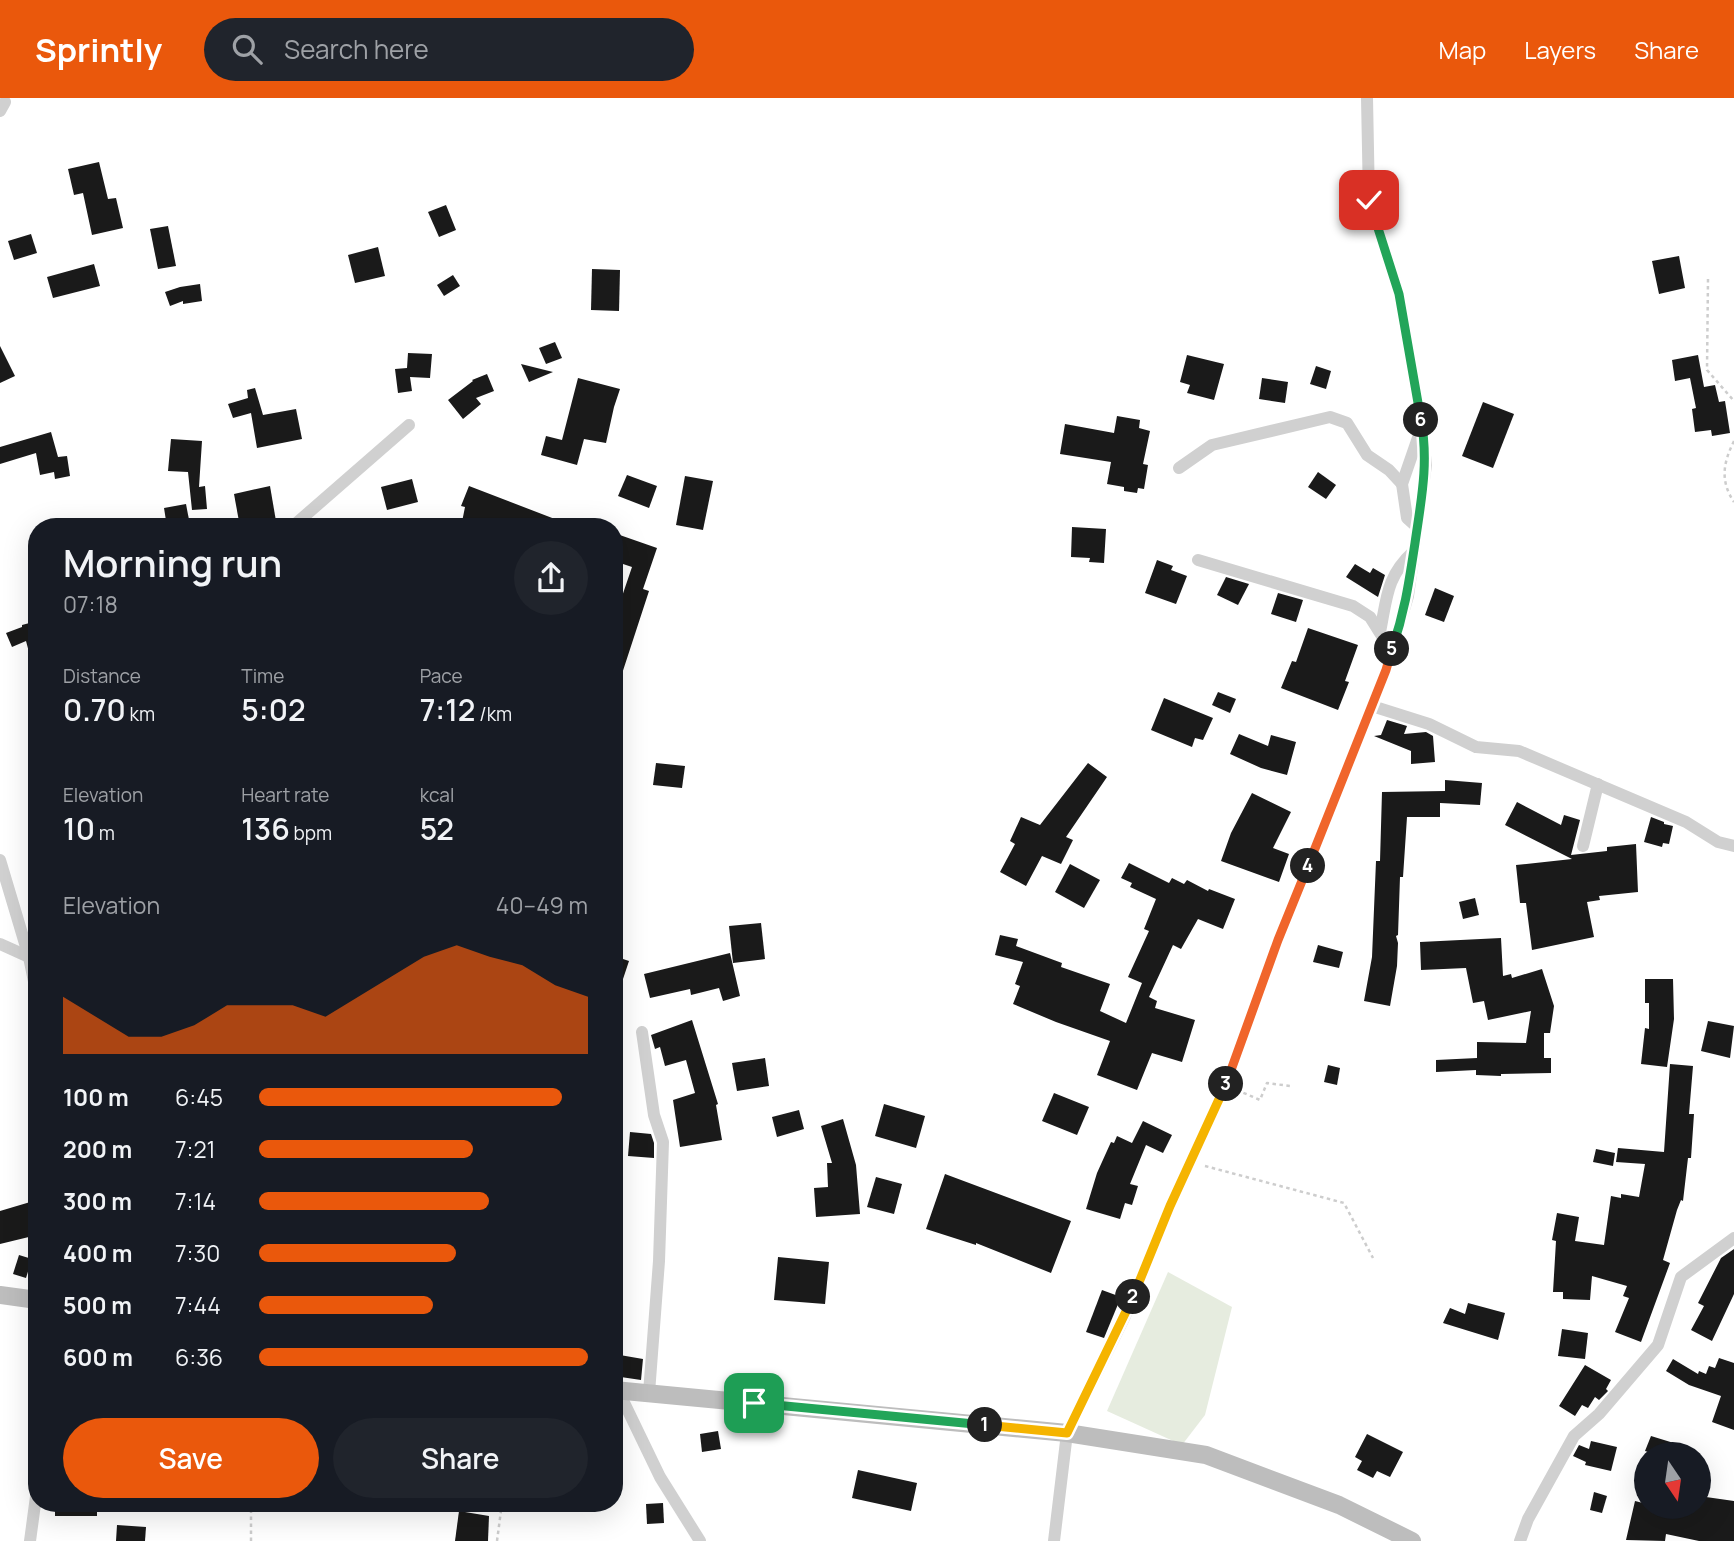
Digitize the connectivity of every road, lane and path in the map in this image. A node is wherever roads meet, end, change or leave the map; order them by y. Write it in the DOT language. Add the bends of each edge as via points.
graph roads {
  1 [pos="1367,98"];
  2 [pos="1708,279"];
  3 [pos="1734,401"];
  4 [pos="409,425"];
  5 [pos="1422,426"];
  6 [pos="1734,441"];
  7 [pos="1180,468"];
  8 [pos="1402,484"];
  9 [pos="1734,502"];
  10 [pos="302,518"];
  11 [pos="1417,527"];
  12 [pos="1413,552"];
  13 [pos="1198,560"];
  14 [pos="1380,632"];
  15 [pos="1392,652"];
  16 [pos="1372,706"];
  17 [pos="1598,785"];
  18 [pos="1583,846"];
  19 [pos="1734,846"];
  20 [pos="0,860"];
  21 [pos="0,944"];
  22 [pos="28,954"];
  23 [pos="28,957"];
  24 [pos="642,1032"];
  25 [pos="1226,1085"];
  26 [pos="1290,1086"];
  27 [pos="1190,1162"];
  28 [pos="1734,1238"];
  29 [pos="1373,1258"];
  30 [pos="0,1295"];
  31 [pos="28,1299"];
  32 [pos="623,1391"];
  33 [pos="649,1393"];
  34 [pos="623,1404"];
  35 [pos="1067,1433"];
  36 [pos="34,1512"];
  37 [pos="251,1512"];
  38 [pos="501,1512"];
  39 [pos="30,1541"];
  40 [pos="251,1541"];
  41 [pos="497,1541"];
  42 [pos="700,1541"];
  43 [pos="1054,1541"];
  44 [pos="1412,1541"];
  45 [pos="1521,1541"];
  1 -- 5 [label="street" via="1369,200 1399,294"];
  2 -- 3 [label="path" via="1707,370"];
  4 -- 10 [label="street"];
  5 -- 8 [label="street"];
  5 -- 11 [label="street" via="1426,465"];
  6 -- 9 [label="path" via="1724,474 1725,489"];
  7 -- 8 [label="street" via="1212,445 1330,417 1348,423 1367,455"];
  8 -- 11 [label="street" via="1407,518"];
  11 -- 12 [label="street"];
  12 -- 14 [label="street" via="1391,580"];
  12 -- 15 [label="street" via="1408,596"];
  13 -- 14 [label="street" via="1353,606 1370,617"];
  14 -- 15 [label="street"];
  15 -- 16 [label="street"];
  16 -- 17 [label="street" via="1429,724 1476,747 1519,751"];
  16 -- 25 [label="street" via="1278,940"];
  17 -- 18 [label="street"];
  17 -- 19 [label="street"];
  20 -- 22 [label="street"];
  21 -- 23 [label="street"];
  24 -- 33 [label="street" via="654,1115 663,1142"];
  25 -- 26 [label="path" via="1261,1100 1267,1083"];
  25 -- 27 [label="street"];
  27 -- 29 [label="path" via="1344,1203"];
  27 -- 35 [label="street" via="1125,1316"];
  28 -- 45 [label="street" via="1681,1277 1658,1345 1574,1436 1528,1519"];
  30 -- 31 [label="main road"];
  32 -- 33 [label="main road"];
  33 -- 35 [label="main road"];
  34 -- 42 [label="street" via="660,1478"];
  35 -- 43 [label="street"];
  35 -- 44 [label="main road" via="1206,1455 1339,1505"];
  36 -- 39 [label="street"];
  37 -- 40 [label="path"];
  38 -- 41 [label="path"];
}
